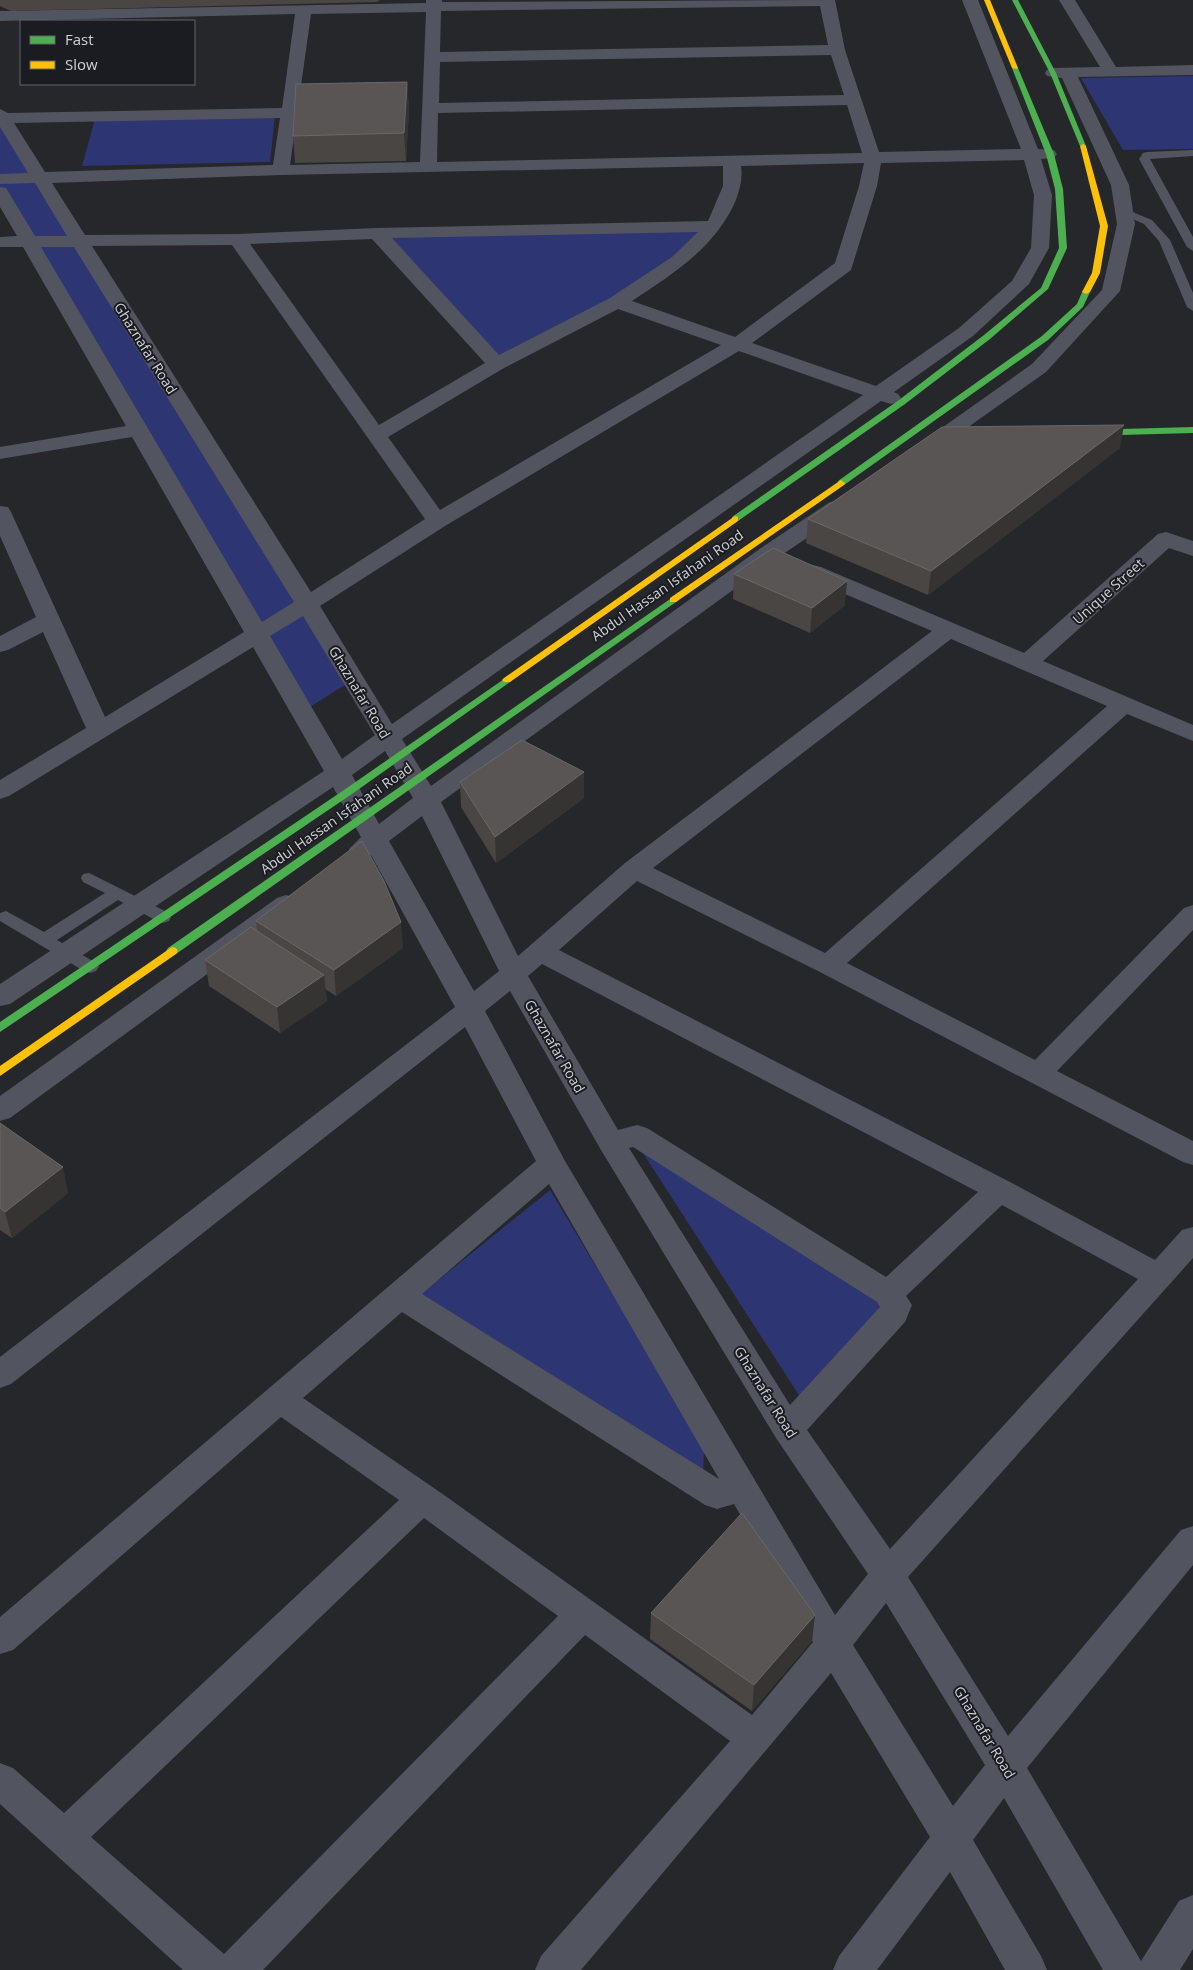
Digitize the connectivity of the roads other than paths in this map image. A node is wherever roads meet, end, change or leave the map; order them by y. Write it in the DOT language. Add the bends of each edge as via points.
graph roads {
  1 [pos="970,0"];
  2 [pos="987,0"];
  3 [pos="1015,0"];
  4 [pos="1067,0"];
  5 [pos="828,1"];
  6 [pos="434,3"];
  7 [pos="304,9"];
  8 [pos="0,16"];
  9 [pos="837,50"];
  10 [pos="432,57"];
  11 [pos="1193,58"];
  12 [pos="1107,67"];
  13 [pos="1193,70"];
  14 [pos="1060,73"];
  15 [pos="853,100"];
  16 [pos="430,108"];
  17 [pos="289,113"];
  18 [pos="1,116"];
  19 [pos="1193,153"];
  20 [pos="1041,154"];
  21 [pos="873,159"];
  22 [pos="732,162"];
  23 [pos="428,167"];
  24 [pos="281,170"];
  25 [pos="39,178"];
  26 [pos="0,179"];
  27 [pos="0,192"];
  28 [pos="1124,212"];
  29 [pos="1176,219"];
  30 [pos="1148,222"];
  31 [pos="714,226"];
  32 [pos="377,233"];
  33 [pos="237,239"];
  34 [pos="29,241"];
  35 [pos="79,241"];
  36 [pos="0,242"];
  37 [pos="1193,247"];
  38 [pos="616,302"];
  39 [pos="1193,307"];
  40 [pos="737,344"];
  41 [pos="496,364"];
  42 [pos="878,393"];
  43 [pos="902,402"];
  44 [pos="138,430"];
  45 [pos="1193,430"];
  46 [pos="1076,433"];
  47 [pos="376,435"];
  48 [pos="0,453"];
  49 [pos="0,512"];
  50 [pos="437,521"];
  51 [pos="760,549"];
  52 [pos="1193,549"];
  53 [pos="307,604"];
  54 [pos="48,618"];
  55 [pos="950,630"];
  56 [pos="256,634"];
  57 [pos="0,645"];
  58 [pos="1028,662"];
  59 [pos="1124,704"];
  60 [pos="99,730"];
  61 [pos="1193,734"];
  62 [pos="393,747"];
  63 [pos="343,782"];
  64 [pos="0,790"];
  65 [pos="420,790"];
  66 [pos="369,828"];
  67 [pos="344,862"];
  68 [pos="634,869"];
  69 [pos="89,878"];
  70 [pos="304,891"];
  71 [pos="116,894"];
  72 [pos="141,904"];
  73 [pos="1193,914"];
  74 [pos="6,917"];
  75 [pos="163,917"];
  76 [pos="44,940"];
  77 [pos="540,952"];
  78 [pos="66,954"];
  79 [pos="828,965"];
  80 [pos="90,967"];
  81 [pos="513,973"];
  82 [pos="0,997"];
  83 [pos="470,1009"];
  84 [pos="0,1028"];
  85 [pos="0,1072"];
  86 [pos="1038,1074"];
  87 [pos="0,1111"];
  88 [pos="611,1143"];
  89 [pos="1193,1154"];
  90 [pos="552,1164"];
  91 [pos="999,1190"];
  92 [pos="1193,1238"];
  93 [pos="1159,1276"];
  94 [pos="888,1294"];
  95 [pos="400,1295"];
  96 [pos="0,1375"];
  97 [pos="280,1399"];
  98 [pos="788,1429"];
  99 [pos="743,1488"];
  100 [pos="422,1498"];
  101 [pos="1193,1540"];
  102 [pos="888,1574"];
  103 [pos="583,1614"];
  104 [pos="0,1639"];
  105 [pos="833,1644"];
  106 [pos="755,1738"];
  107 [pos="1006,1766"];
  108 [pos="0,1780"];
  109 [pos="64,1838"];
  110 [pos="952,1839"];
  111 [pos="1193,1914"];
  112 [pos="212,1970"];
  113 [pos="236,1970"];
  114 [pos="555,1970"];
  115 [pos="853,1970"];
  116 [pos="1027,1970"];
  117 [pos="1125,1970"];
  118 [pos="1158,1970"];
  1 -- 20 [label="street"];
  2 -- 20 [label="main road, Abdul Hassan Isfahani Road"];
  3 -- 14 [label="main road, Abdul Hassan Isfahani Road"];
  4 -- 12 [label="street"];
  5 -- 6 [label="street"];
  5 -- 9 [label="street"];
  6 -- 7 [label="street"];
  6 -- 10 [label="street"];
  7 -- 8 [label="street"];
  7 -- 17 [label="street"];
  9 -- 10 [label="street"];
  9 -- 15 [label="street"];
  10 -- 16 [label="street"];
  11 -- 12 [label="street"];
  12 -- 13 [label="street"];
  12 -- 14 [label="street"];
  14 -- 28 [label="street" via="1120,185"];
  14 -- 51 [label="main road, Abdul Hassan Isfahani Road" via="1104,226 1096,273 1080,305 1045,338"];
  15 -- 16 [label="street"];
  15 -- 21 [label="street"];
  16 -- 23 [label="street"];
  17 -- 18 [label="street"];
  17 -- 24 [label="street"];
  18 -- 25 [label="street, Ghaznafar Road"];
  19 -- 29 [label="lane" via="1147,155 1144,159"];
  20 -- 21 [label="street"];
  20 -- 42 [label="street" via="1040,248 1020,284 966,332"];
  20 -- 43 [label="main road, Abdul Hassan Isfahani Road" via="1059,190 1063,248 1044,289"];
  21 -- 22 [label="street"];
  21 -- 40 [label="street" via="844,266"];
  22 -- 23 [label="street"];
  22 -- 31 [label="street" via="734,170 730,192"];
  23 -- 24 [label="street"];
  24 -- 25 [label="street"];
  25 -- 26 [label="street"];
  25 -- 35 [label="street, Ghaznafar Road"];
  27 -- 34 [label="street"];
  28 -- 30 [label="lane"];
  28 -- 51 [label="street" via="1126,224 1111,291 1039,368 952,436"];
  29 -- 30 [label="lane"];
  29 -- 37 [label="lane"];
  30 -- 39 [label="lane" via="1164,240"];
  31 -- 32 [label="street"];
  31 -- 38 [label="street" via="679,261"];
  32 -- 33 [label="street"];
  32 -- 41 [label="street"];
  33 -- 35 [label="street"];
  33 -- 47 [label="street"];
  34 -- 35 [label="street"];
  34 -- 36 [label="street"];
  34 -- 44 [label="street"];
  35 -- 53 [label="street, Ghaznafar Road"];
  38 -- 40 [label="street"];
  38 -- 41 [label="street"];
  40 -- 42 [label="street"];
  40 -- 50 [label="street"];
  41 -- 47 [label="street"];
  42 -- 43 [label="street"];
  42 -- 62 [label="street"];
  43 -- 62 [label="main road, Abdul Hassan Isfahani Road"];
  44 -- 48 [label="street"];
  44 -- 56 [label="street"];
  45 -- 46 [label="main road"];
  47 -- 50 [label="street"];
  49 -- 54 [label="street"];
  50 -- 53 [label="street"];
  51 -- 55 [label="street"];
  51 -- 65 [label="street"];
  52 -- 58 [label="street, Unique Street" via="1166,539"];
  53 -- 56 [label="street"];
  53 -- 62 [label="street, Ghaznafar Road"];
  54 -- 57 [label="street"];
  54 -- 60 [label="street"];
  55 -- 58 [label="street"];
  55 -- 68 [label="street"];
  56 -- 60 [label="street"];
  56 -- 63 [label="street"];
  58 -- 59 [label="street"];
  59 -- 61 [label="street"];
  59 -- 79 [label="street"];
  60 -- 64 [label="street"];
  62 -- 63 [label="street"];
  62 -- 65 [label="street, Ghaznafar Road"];
  63 -- 66 [label="street"];
  63 -- 72 [label="street"];
  63 -- 75 [label="main road, Abdul Hassan Isfahani Road"];
  65 -- 66 [label="street"];
  65 -- 81 [label="street, Ghaznafar Road"];
  66 -- 67 [label="street"];
  66 -- 83 [label="street"];
  66 -- 85 [label="main road, Abdul Hassan Isfahani Road"];
  68 -- 77 [label="street"];
  68 -- 79 [label="street"];
  69 -- 71 [label="lane"];
  70 -- 87 [label="street"];
  71 -- 72 [label="lane"];
  71 -- 76 [label="lane"];
  72 -- 75 [label="lane"];
  72 -- 78 [label="street"];
  73 -- 86 [label="street"];
  74 -- 76 [label="lane"];
  75 -- 80 [label="main road, Abdul Hassan Isfahani Road"];
  76 -- 78 [label="lane"];
  77 -- 81 [label="street"];
  77 -- 91 [label="street"];
  78 -- 80 [label="lane"];
  78 -- 82 [label="street"];
  79 -- 86 [label="street"];
  80 -- 84 [label="main road, Abdul Hassan Isfahani Road"];
  81 -- 83 [label="street"];
  81 -- 88 [label="street, Ghaznafar Road"];
  83 -- 90 [label="street"];
  83 -- 96 [label="street"];
  86 -- 89 [label="street"];
  88 -- 94 [label="street" via="637,1135"];
  88 -- 98 [label="street, Ghaznafar Road"];
  90 -- 95 [label="street"];
  90 -- 99 [label="street"];
  91 -- 93 [label="street"];
  91 -- 94 [label="street"];
  92 -- 93 [label="street"];
  93 -- 102 [label="street"];
  94 -- 98 [label="street" via="896,1305 894,1313"];
  95 -- 97 [label="street"];
  95 -- 99 [label="street" via="718,1495"];
  97 -- 100 [label="street"];
  97 -- 104 [label="street"];
  98 -- 102 [label="street, Ghaznafar Road"];
  99 -- 105 [label="street"];
  100 -- 103 [label="street"];
  100 -- 109 [label="street"];
  101 -- 107 [label="street"];
  102 -- 105 [label="street"];
  102 -- 107 [label="street, Ghaznafar Road"];
  103 -- 106 [label="street"];
  103 -- 113 [label="street"];
  105 -- 106 [label="street"];
  105 -- 110 [label="street"];
  106 -- 114 [label="street"];
  107 -- 110 [label="street"];
  107 -- 117 [label="street, Ghaznafar Road"];
  108 -- 109 [label="street"];
  109 -- 112 [label="street"];
  110 -- 115 [label="street"];
  110 -- 116 [label="street"];
  111 -- 118 [label="street"];
}
